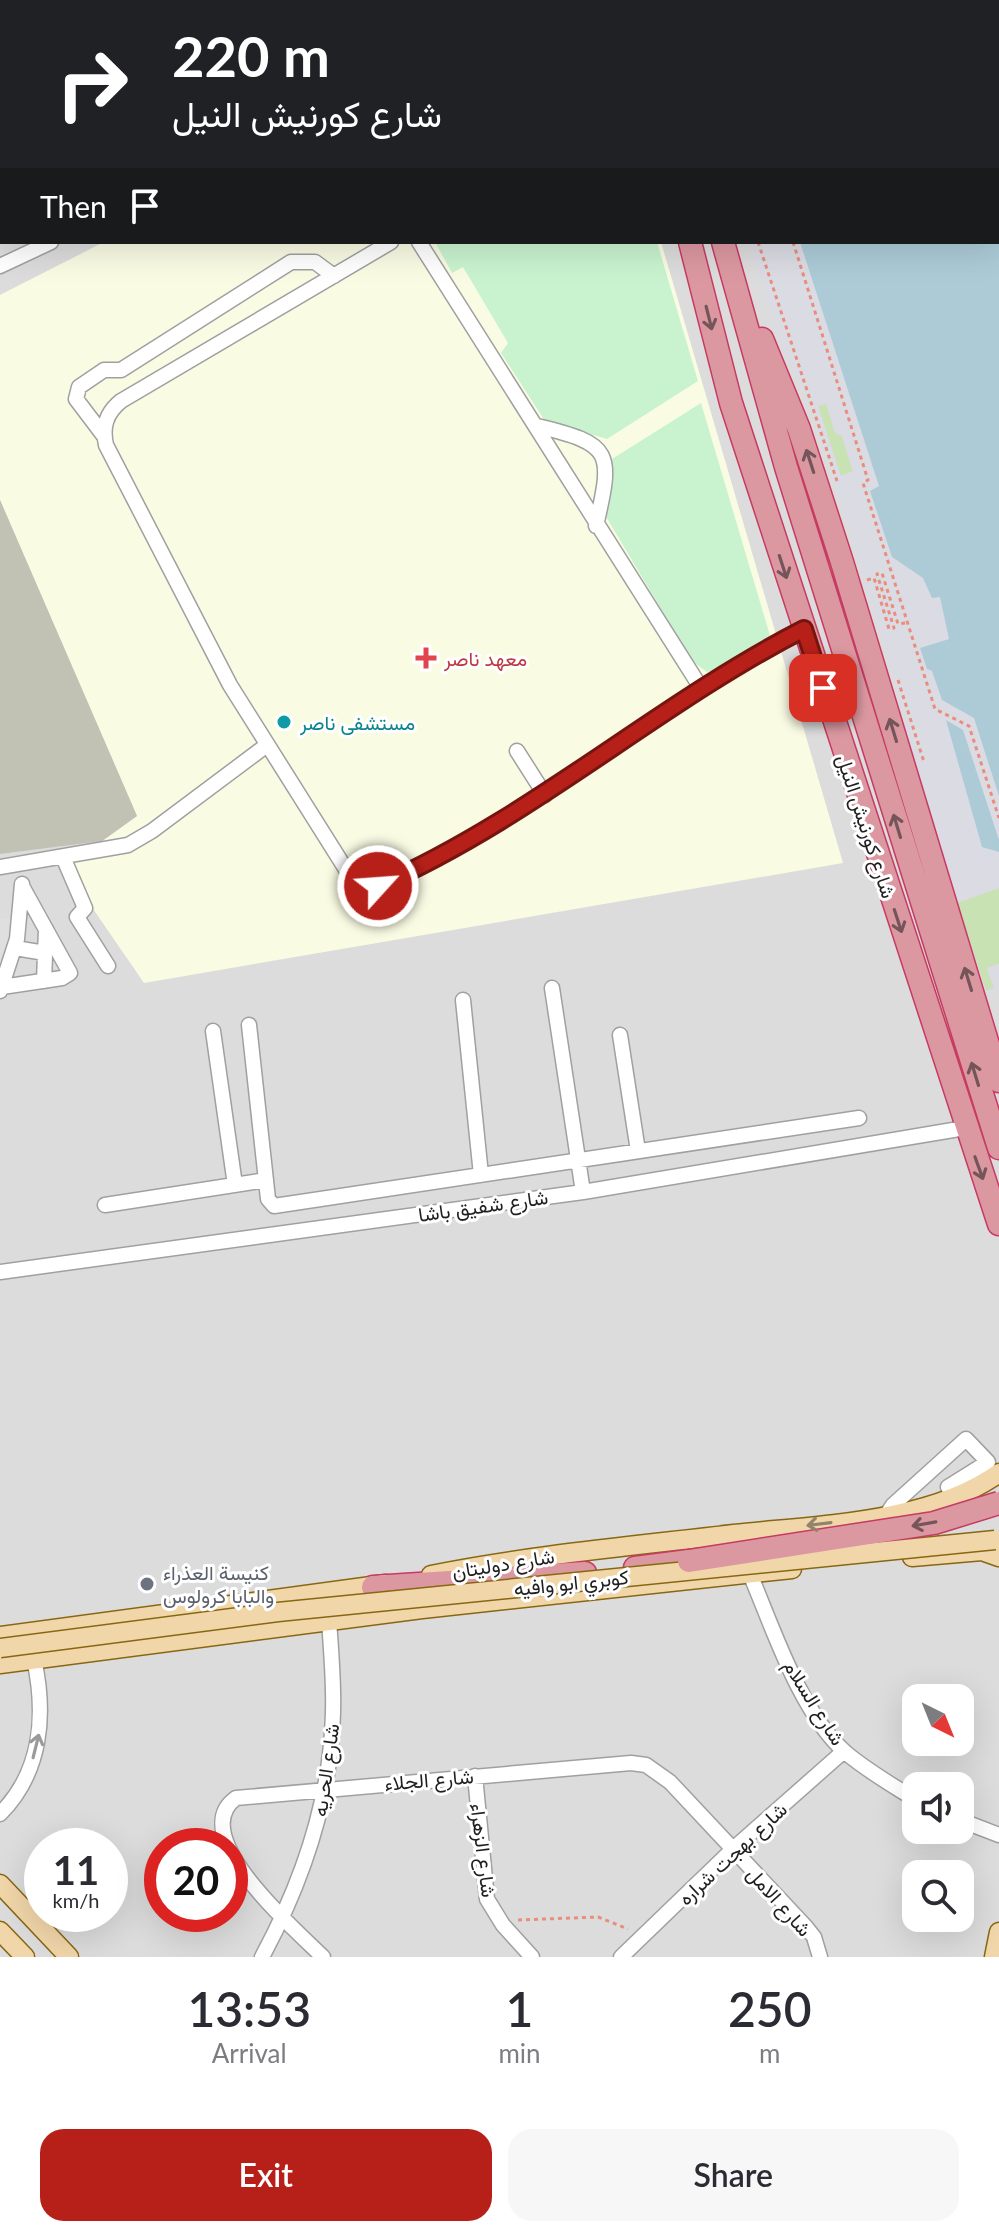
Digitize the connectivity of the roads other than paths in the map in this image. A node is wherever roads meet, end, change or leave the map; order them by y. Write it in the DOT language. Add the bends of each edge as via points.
graph roads {
  1 [pos="47,244"];
  2 [pos="388,244"];
  3 [pos="420,244"];
  4 [pos="691,244"];
  5 [pos="724,244"];
  6 [pos="0,266"];
  7 [pos="334,276"];
  8 [pos="735,284"];
  9 [pos="765,394"];
  10 [pos="731,403"];
  11 [pos="537,426"];
  12 [pos="104,436"];
  13 [pos="786,467"];
  14 [pos="754,475"];
  15 [pos="596,526"];
  16 [pos="804,629"];
  17 [pos="701,688"];
  18 [pos="267,745"];
  19 [pos="517,751"];
  20 [pos="545,795"];
  21 [pos="63,857"];
  22 [pos="20,864"];
  23 [pos="0,867"];
  24 [pos="22,886"];
  25 [pos="46,928"];
  26 [pos="0,942"];
  27 [pos="11,951"];
  28 [pos="45,953"];
  29 [pos="108,966"];
  30 [pos="44,981"];
  31 [pos="552,988"];
  32 [pos="1,989"];
  33 [pos="463,1000"];
  34 [pos="249,1025"];
  35 [pos="213,1031"];
  36 [pos="620,1035"];
  37 [pos="999,1081"];
  38 [pos="859,1118"];
  39 [pos="965,1128"];
  40 [pos="999,1148"];
  41 [pos="638,1151"];
  42 [pos="578,1160"];
  43 [pos="481,1175"];
  44 [pos="266,1180"];
  45 [pos="235,1185"];
  46 [pos="583,1192"];
  47 [pos="105,1205"];
  48 [pos="999,1224"];
  49 [pos="0,1272"];
  50 [pos="999,1473"];
  51 [pos="954,1498"];
  52 [pos="999,1503"];
  53 [pos="887,1514"];
  54 [pos="999,1539"];
  55 [pos="999,1557"];
  56 [pos="750,1574"];
  57 [pos="373,1587"];
  58 [pos="329,1620"];
  59 [pos="0,1636"];
  60 [pos="0,1648"];
  61 [pos="34,1659"];
  62 [pos="0,1664"];
  63 [pos="844,1751"];
  64 [pos="475,1776"];
  65 [pos="326,1788"];
  66 [pos="902,1790"];
  67 [pos="0,1814"];
  68 [pos="974,1825"];
  69 [pos="999,1835"];
  70 [pos="733,1849"];
  71 [pos="0,1884"];
  72 [pos="284,1918"];
  73 [pos="0,1931"];
  74 [pos="999,1932"];
  75 [pos="45,1933"];
  76 [pos="24,1956"];
  77 [pos="69,1957"];
  78 [pos="262,1957"];
  79 [pos="323,1957"];
  80 [pos="532,1957"];
  81 [pos="621,1957"];
  82 [pos="820,1957"];
  83 [pos="994,1957"];
  1 -- 6 [label="street"];
  2 -- 7 [label="street"];
  3 -- 11 [label="street"];
  4 -- 10 [label="highway, شارع كورنيش النيل, one-way"];
  5 -- 8 [label="highway, شارع كورنيش النيل"];
  7 -- 12 [label="street" via="121,401 108,416"];
  7 -- 12 [label="street" via="315,262 291,262 121,370 104,370 79,387 76,399"];
  8 -- 9 [label="highway, شارع كورنيش النيل"];
  37 -- 8 [label="highway, one-way" via="799,429"];
  9 -- 10 [label="highway" via="754,406"];
  9 -- 13 [label="highway, شارع كورنيش النيل"];
  10 -- 14 [label="highway, شارع كورنيش النيل"];
  11 -- 15 [label="street"];
  11 -- 15 [label="street" via="577,435 601,455 606,483"];
  12 -- 18 [label="street" via="230,685"];
  13 -- 14 [label="highway" via="772,462"];
  40 -- 13 [label="highway, شارع كورنيش النيل, one-way"];
  14 -- 16 [label="highway, شارع كورنيش النيل, one-way"];
  15 -- 17 [label="street"];
  16 -- 17 [label="street"];
  16 -- 39 [label="highway, شارع كورنيش النيل, one-way"];
  17 -- 20 [label="street"];
  18 -- 20 [label="street" via="352,879 364,886 390,881"];
  18 -- 21 [label="street" via="136,841"];
  19 -- 20 [label="street"];
  21 -- 22 [label="street"];
  21 -- 29 [label="street" via="85,908 77,917"];
  22 -- 23 [label="street"];
  22 -- 24 [label="street"];
  24 -- 25 [label="street"];
  24 -- 27 [label="street"];
  25 -- 28 [label="street"];
  25 -- 30 [label="street" via="70,973"];
  26 -- 27 [label="street"];
  27 -- 28 [label="street"];
  27 -- 32 [label="street"];
  28 -- 30 [label="street"];
  30 -- 32 [label="street"];
  31 -- 42 [label="street"];
  33 -- 43 [label="street"];
  34 -- 44 [label="street"];
  35 -- 45 [label="street"];
  36 -- 41 [label="street"];
  38 -- 41 [label="street"];
  39 -- 46 [label="street, شارع شفيق باشا"];
  39 -- 48 [label="highway, شارع كورنيش النيل, one-way"];
  41 -- 42 [label="street"];
  42 -- 43 [label="street"];
  42 -- 46 [label="street"];
  43 -- 44 [label="street" via="274,1206"];
  44 -- 45 [label="street"];
  45 -- 47 [label="street"];
  46 -- 49 [label="street, شارع شفيق باشا"];
  50 -- 51 [label="main road, شارع دوليتان"];
  51 -- 53 [label="main road, شارع دوليتان"];
  51 -- 53 [label="street" via="948,1487 988,1462 966,1439"];
  52 -- 57 [label="highway, one-way, bridge" via="934,1523 689,1561 593,1573"];
  53 -- 57 [label="main road, شارع دوليتان, one-way" via="499,1562"];
  54 -- 60 [label="main road, كوبري ابو وافيه, bridge" via="278,1612"];
  55 -- 56 [label="main road, شارع دوليتان" via="982,1551"];
  56 -- 58 [label="main road, شارع دوليتان"];
  56 -- 63 [label="street, شارع السلام" via="792,1671"];
  57 -- 59 [label="main road, شارع دوليتان"];
  58 -- 61 [label="main road, شارع دوليتان"];
  58 -- 65 [label="street, شارع الحريه" via="333,1712"];
  61 -- 62 [label="main road, شارع دوليتان"];
  67 -- 61 [label="street, one-way" via="25,1778 36,1750 42,1719"];
  63 -- 66 [label="street, شارع السلام"];
  63 -- 70 [label="street, شارع بهجت شراره"];
  64 -- 65 [label="street, شارع الجلاء"];
  64 -- 70 [label="street, شارع الجلاء" via="646,1765"];
  64 -- 80 [label="street, شارع الزهراء" via="484,1887 501,1922"];
  65 -- 72 [label="street, شارع الحريه"];
  65 -- 72 [label="street, شارع الجلاء" via="245,1795 224,1811 222,1821 238,1867"];
  68 -- 69 [label="street"];
  70 -- 81 [label="street, شارع بهجت شراره"];
  70 -- 82 [label="street, شارع الامل" via="806,1927"];
  71 -- 75 [label="main road"];
  72 -- 78 [label="street, شارع الحريه"];
  72 -- 79 [label="street"];
  73 -- 76 [label="main road"];
  74 -- 83 [label="main road"];
  75 -- 76 [label="main road" via="38,1947"];
  75 -- 77 [label="main road"];
}
